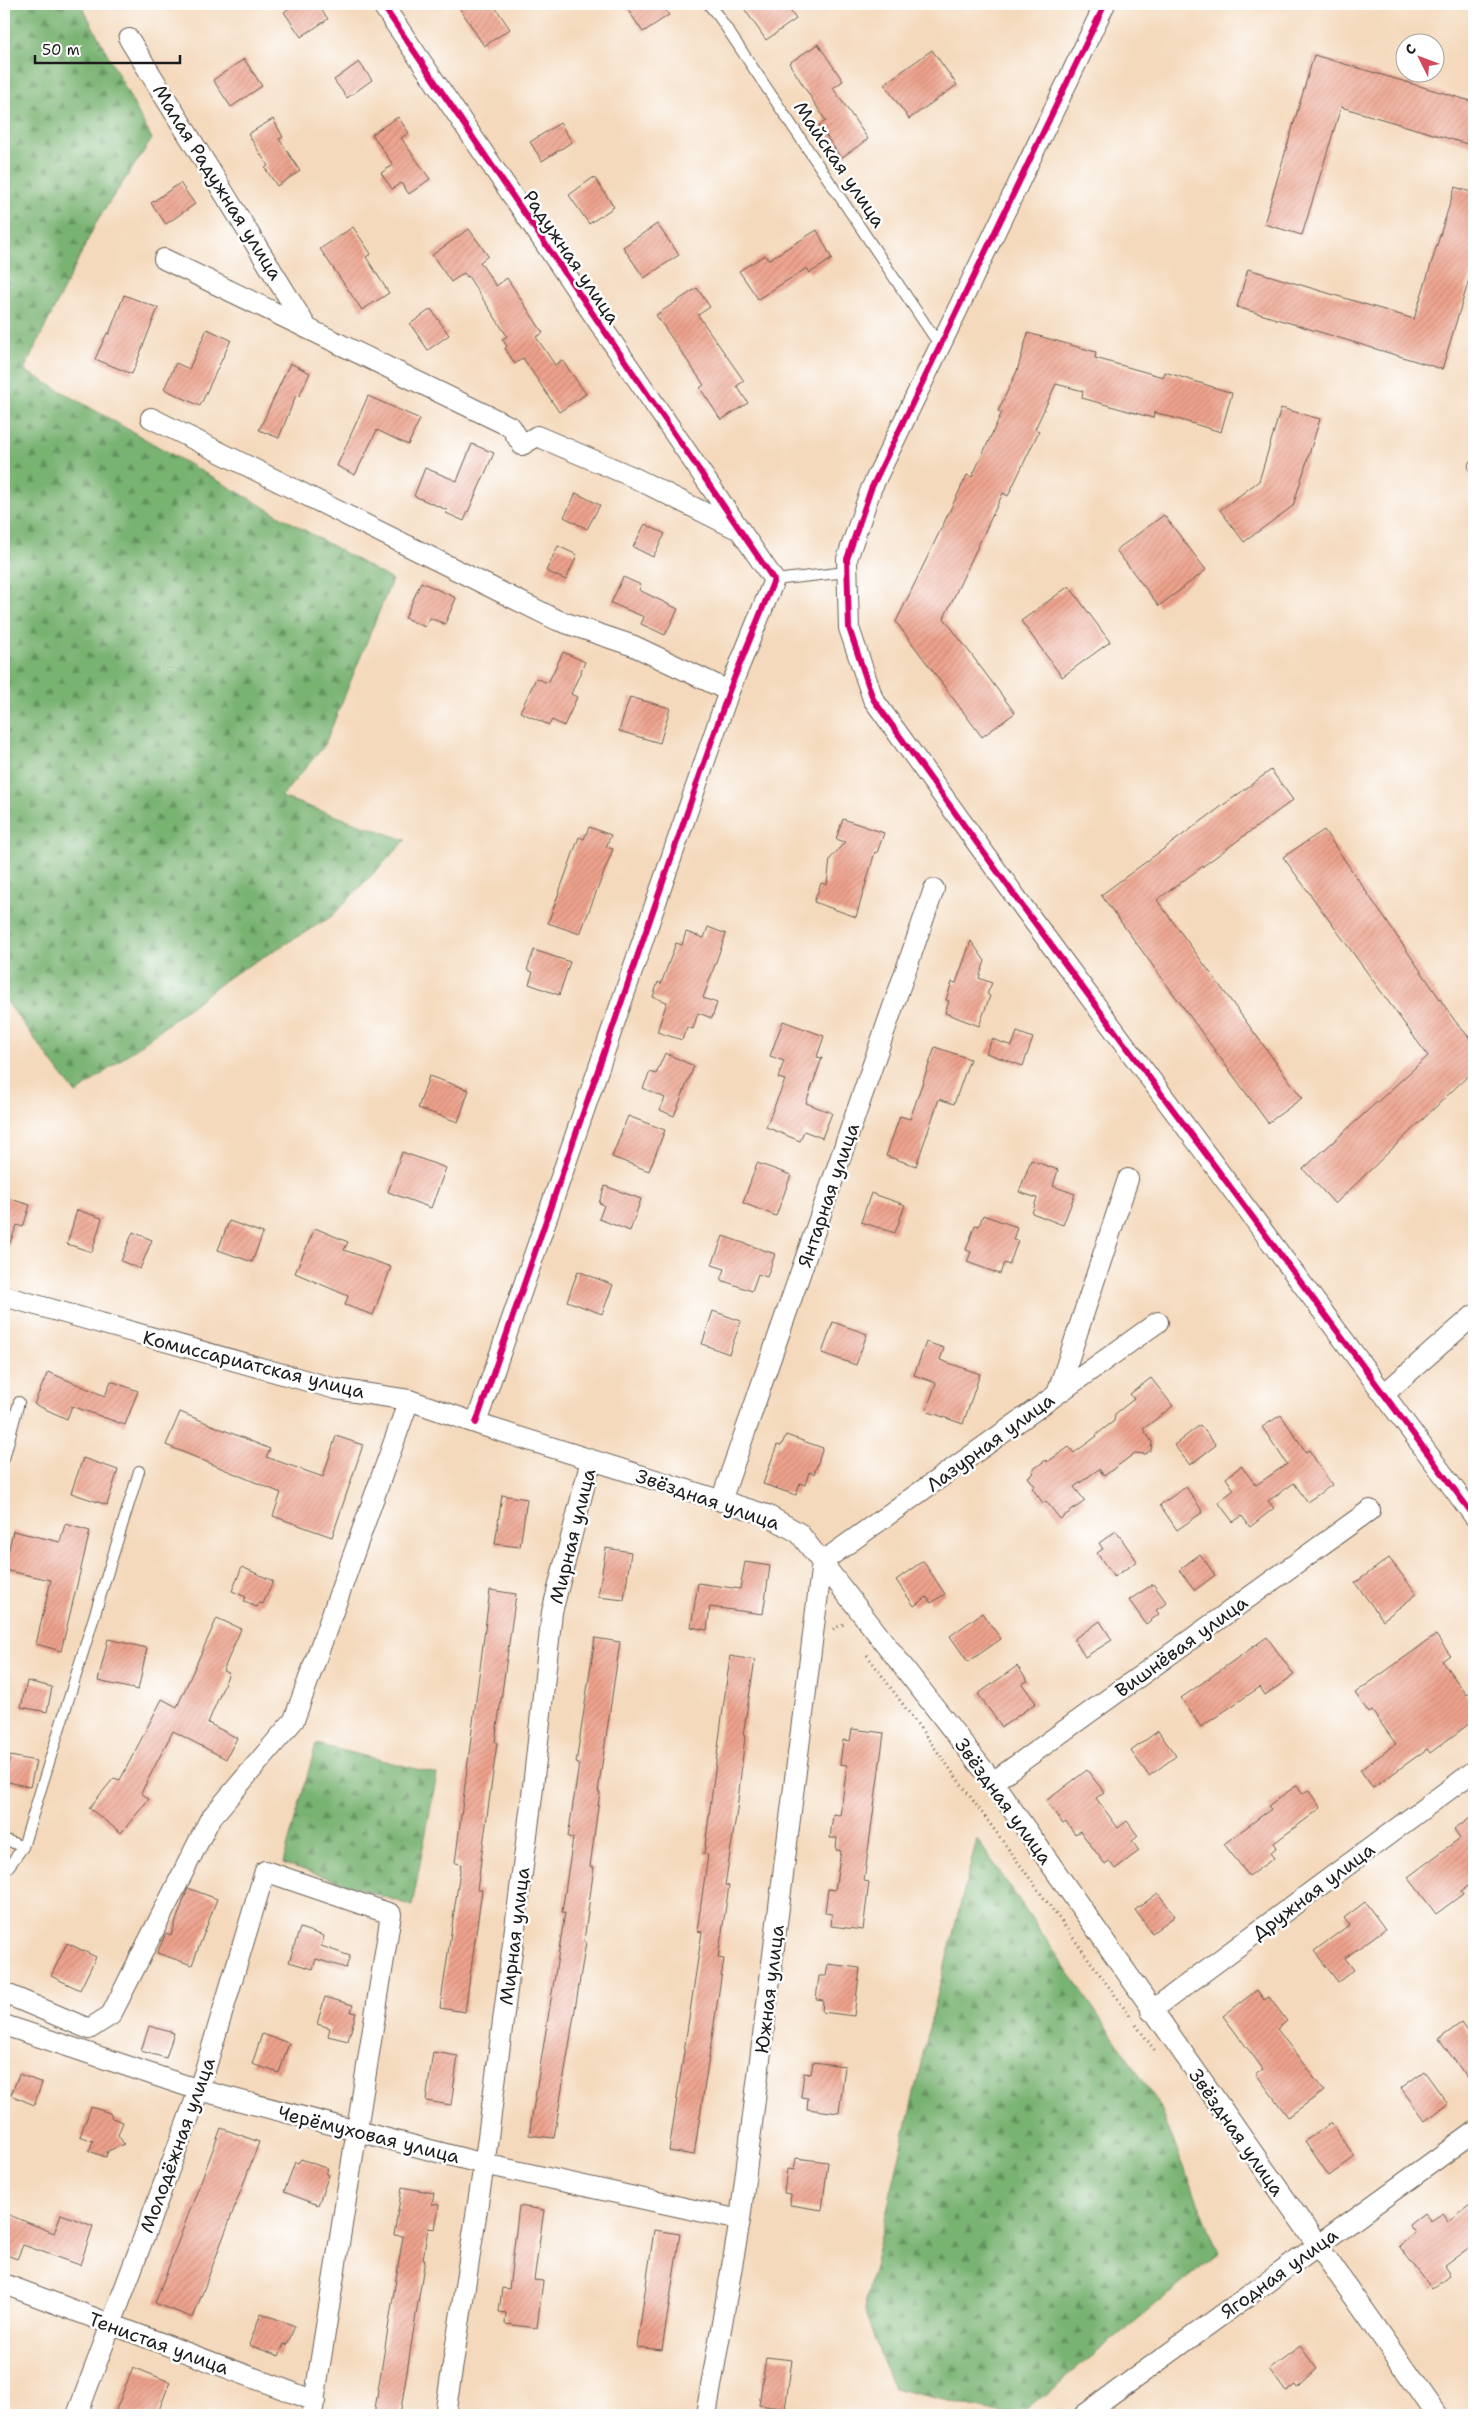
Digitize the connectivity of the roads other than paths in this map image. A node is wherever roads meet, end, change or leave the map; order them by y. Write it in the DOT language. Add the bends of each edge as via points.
graph roads {
  1 [pos="708,4"];
  2 [pos="1105,4"];
  3 [pos="385,5"];
  4 [pos="129,39"];
  5 [pos="164,259"];
  6 [pos="306,326"];
  7 [pos="940,346"];
  8 [pos="151,418"];
  9 [pos="737,529"];
  10 [pos="847,572"];
  11 [pos="774,580"];
  12 [pos="728,691"];
  13 [pos="934,889"];
  14 [pos="1128,1179"];
  15 [pos="4,1296"];
  16 [pos="1474,1315"];
  17 [pos="1158,1322"];
  18 [pos="1057,1394"];
  19 [pos="1384,1394"];
  20 [pos="409,1400"];
  21 [pos="19,1402"];
  22 [pos="476,1423"];
  23 [pos="4,1459"];
  24 [pos="591,1460"];
  25 [pos="139,1471"];
  26 [pos="721,1501"];
  27 [pos="1370,1510"];
  28 [pos="1474,1516"];
  29 [pos="822,1562"];
  30 [pos="1474,1771"];
  31 [pos="993,1782"];
  32 [pos="4,1839"];
  33 [pos="23,1847"];
  34 [pos="4,1873"];
  35 [pos="4,1993"];
  36 [pos="1152,2010"];
  37 [pos="4,2025"];
  38 [pos="199,2090"];
  39 [pos="357,2131"];
  40 [pos="1474,2132"];
  41 [pos="484,2164"];
  42 [pos="740,2220"];
  43 [pos="1317,2244"];
  44 [pos="4,2284"];
  45 [pos="111,2326"];
  46 [pos="314,2408"];
  47 [pos="1075,2412"];
  48 [pos="1436,2414"];
  49 [pos="77,2415"];
  50 [pos="446,2415"];
  51 [pos="706,2415"];
  1 -- 7 [label="lane, Майская улица"];
  2 -- 7 [label="street"];
  3 -- 9 [label="street, Радужная улица"];
  4 -- 6 [label="street, Малая Радужная улица"];
  5 -- 6 [label="street"];
  6 -- 9 [label="street" via="511,427 522,445 537,436 633,477"];
  7 -- 10 [label="street" via="871,489 846,559"];
  8 -- 12 [label="street" via="549,616 634,646"];
  9 -- 11 [label="street, Радужная улица"];
  10 -- 11 [label="lane"];
  10 -- 19 [label="street" via="849,628 873,699"];
  11 -- 12 [label="street"];
  12 -- 22 [label="street"];
  13 -- 26 [label="street, Янтарная улица"];
  14 -- 18 [label="street"];
  15 -- 20 [label="street, Комиссариатская улица" via="336,1389"];
  16 -- 19 [label="street"];
  17 -- 18 [label="street, Лазурная улица"];
  18 -- 29 [label="street, Лазурная улица"];
  19 -- 28 [label="street"];
  20 -- 22 [label="street, Звёздная улица"];
  20 -- 35 [label="street" via="294,1720 210,1819 111,2015 89,2029"];
  21 -- 23 [label="lane"];
  22 -- 24 [label="street, Звёздная улица"];
  24 -- 26 [label="street, Звёздная улица"];
  24 -- 41 [label="street, Мирная улица" via="552,1612 532,1796"];
  25 -- 33 [label="lane"];
  26 -- 29 [label="street, Звёздная улица" via="767,1515 798,1533"];
  27 -- 31 [label="street, Вишнёвая улица"];
  29 -- 31 [label="street, Звёздная улица"];
  29 -- 42 [label="street, Южная улица"];
  30 -- 36 [label="street, Дружная улица"];
  31 -- 36 [label="street, Звёздная улица"];
  32 -- 33 [label="lane"];
  33 -- 34 [label="lane"];
  36 -- 43 [label="street, Звёздная улица"];
  37 -- 38 [label="street, Черёмуховая улица"];
  38 -- 39 [label="street, Черёмуховая улица"];
  38 -- 39 [label="street, Молодёжная улица" via="265,1871 391,1914"];
  38 -- 45 [label="street, Молодёжная улица"];
  39 -- 41 [label="street, Черёмуховая улица"];
  39 -- 46 [label="street"];
  40 -- 43 [label="street, Ягодная улица"];
  41 -- 42 [label="street, Черёмуховая улица"];
  41 -- 50 [label="street, Мирная улица"];
  42 -- 51 [label="street, Южная улица"];
  43 -- 47 [label="street, Ягодная улица"];
  43 -- 48 [label="street, Звёздная улица"];
  44 -- 45 [label="street, Тенистая улица"];
  45 -- 46 [label="street, Тенистая улица"];
  45 -- 49 [label="street, Молодёжная улица"];
}
